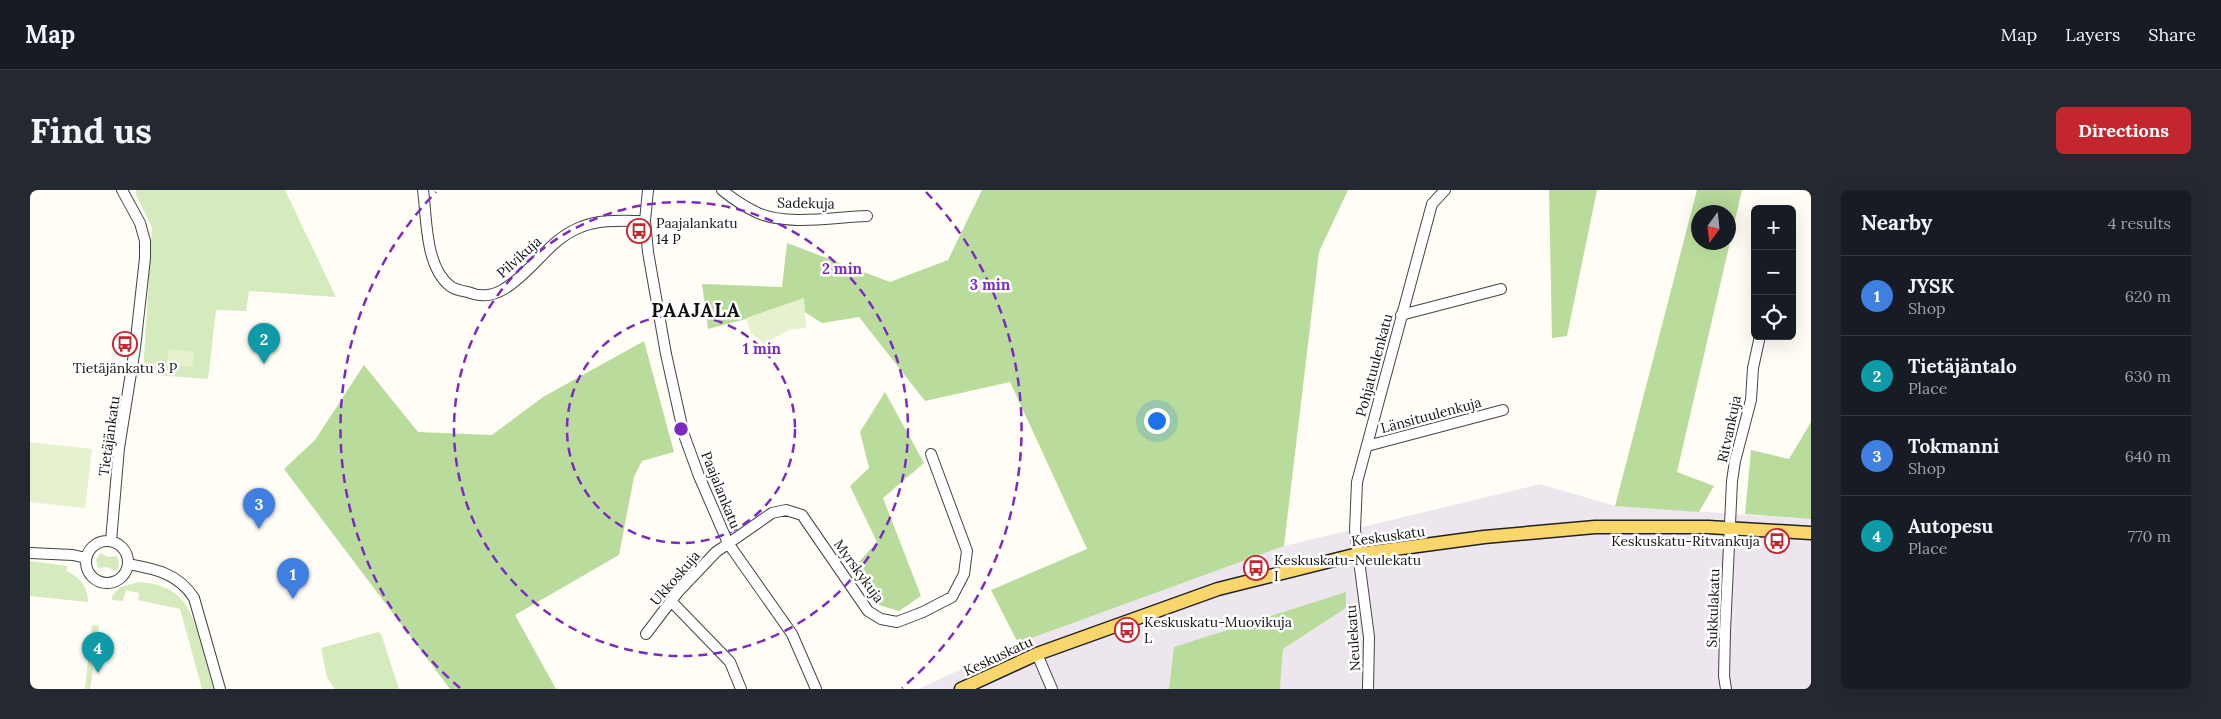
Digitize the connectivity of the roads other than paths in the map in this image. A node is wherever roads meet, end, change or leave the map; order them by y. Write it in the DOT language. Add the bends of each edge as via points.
graph roads {
  1 [pos="122,190"];
  2 [pos="423,190"];
  3 [pos="648,190"];
  4 [pos="722,190"];
  5 [pos="1445,190"];
  6 [pos="867,216"];
  7 [pos="645,221"];
  8 [pos="1501,289"];
  9 [pos="1401,315"];
  10 [pos="1759,340"];
  11 [pos="1503,410"];
  12 [pos="1367,446"];
  13 [pos="931,454"];
  14 [pos="1731,528"];
  15 [pos="1811,533"];
  16 [pos="111,541"];
  17 [pos="728,543"];
  18 [pos="30,552"];
  19 [pos="1358,554"];
  20 [pos="86,558"];
  21 [pos="128,564"];
  22 [pos="671,601"];
  23 [pos="646,634"];
  24 [pos="1037,654"];
  25 [pos="220,689"];
  26 [pos="741,689"];
  27 [pos="816,689"];
  28 [pos="961,689"];
  29 [pos="1052,689"];
  30 [pos="1368,689"];
  31 [pos="1726,689"];
  1 -- 16 [label="street, Tietäjänkatu" via="140,223 145,258 119,448"];
  2 -- 7 [label="street, Pilvikuja" via="432,261 451,287 477,295 490,295 504,289 550,247 580,227 599,222"];
  3 -- 7 [label="street, Paajalankatu"];
  4 -- 6 [label="street, Sadekuja" via="740,203 774,218"];
  5 -- 9 [label="street, Pohjatuulenkatu" via="1432,204"];
  7 -- 17 [label="street, Paajalankatu" via="666,354 684,435 698,476"];
  8 -- 9 [label="street"];
  9 -- 12 [label="street, Pohjatuulenkatu"];
  10 -- 14 [label="street, Ritvankuja" via="1751,400 1735,460"];
  11 -- 12 [label="street, Länsituulenkuja"];
  12 -- 19 [label="street, Pohjatuulenkatu" via="1357,482 1355,530"];
  13 -- 17 [label="street, Myrskykuja" via="968,551 964,574 952,597 924,612 897,622 880,619 868,611 802,515 786,510 772,513"];
  14 -- 15 [label="main road, Keskuskatu"];
  14 -- 19 [label="main road, Keskuskatu" via="1665,526 1538,531"];
  14 -- 31 [label="street, Sukkulakatu" via="1725,631"];
  16 -- 20 [label="street" via="94,544"];
  16 -- 21 [label="street" via="124,548"];
  17 -- 22 [label="street, Ukkoskuja" via="705,562"];
  17 -- 27 [label="street, Paajalankatu" via="792,634"];
  18 -- 20 [label="street"];
  19 -- 24 [label="main road, Keskuskatu" via="1218,589"];
  19 -- 30 [label="street, Neulekatu" via="1369,637"];
  20 -- 21 [label="street" via="90,575 104,583 120,578"];
  21 -- 25 [label="street" via="168,573 188,589 194,598"];
  22 -- 23 [label="street, Ukkoskuja"];
  22 -- 26 [label="street" via="730,662"];
  24 -- 28 [label="main road, Keskuskatu"];
  24 -- 29 [label="street"];
}
